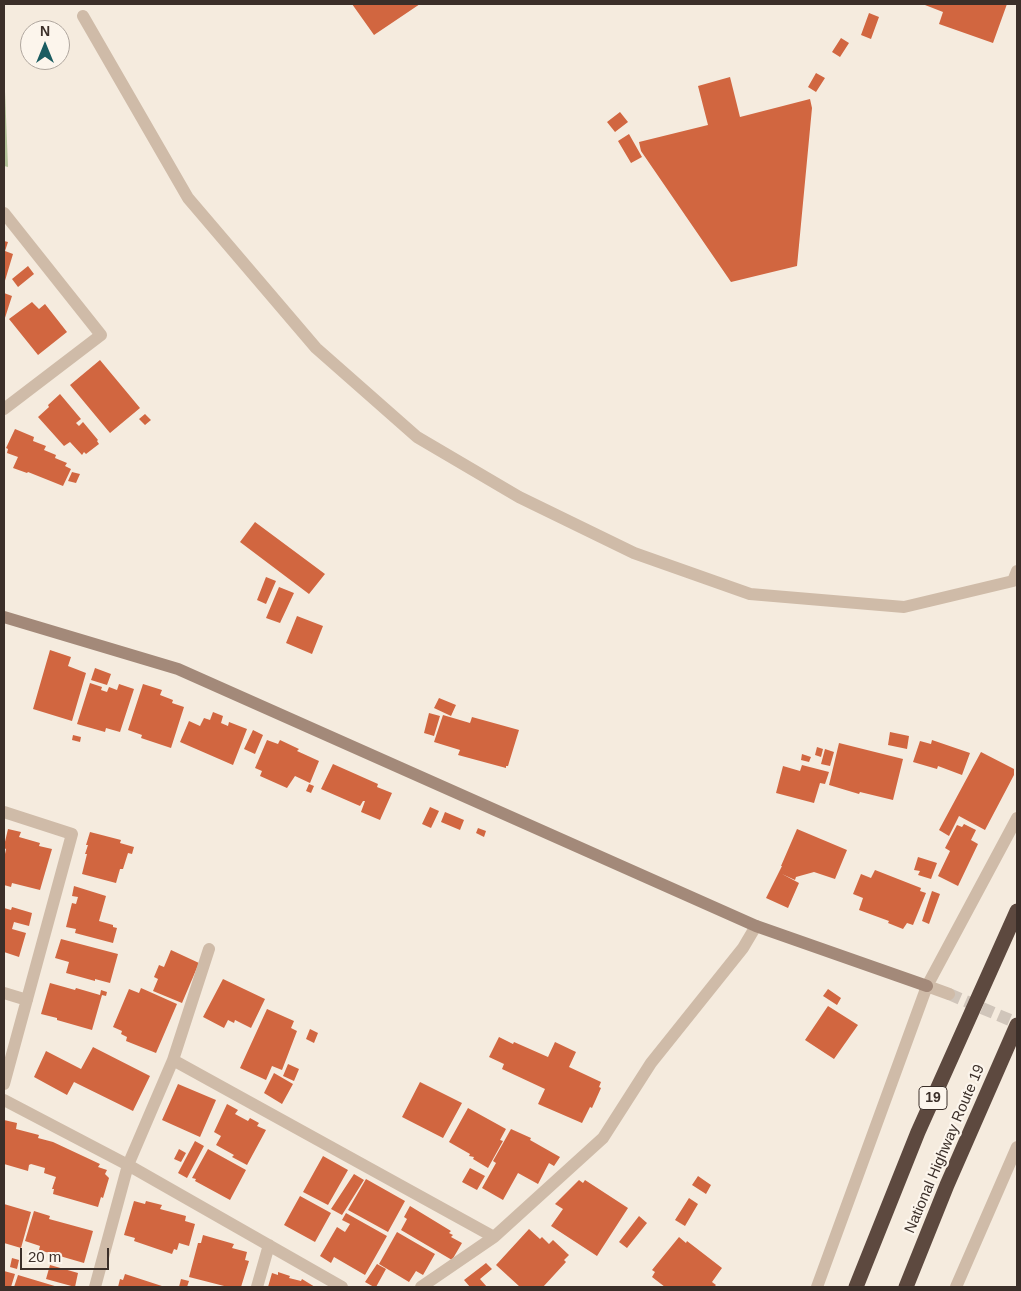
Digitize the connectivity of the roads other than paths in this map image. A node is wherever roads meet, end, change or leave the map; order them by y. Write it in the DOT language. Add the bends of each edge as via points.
graph roads {
  1 [pos="83,16"];
  2 [pos="4,213"];
  3 [pos="4,409"];
  4 [pos="1017,571"];
  5 [pos="4,617"];
  6 [pos="4,812"];
  7 [pos="1017,818"];
  8 [pos="1017,911"];
  9 [pos="756,926"];
  10 [pos="209,949"];
  11 [pos="927,986"];
  12 [pos="4,993"];
  13 [pos="949,994"];
  14 [pos="27,1000"];
  15 [pos="1017,1026"];
  16 [pos="172,1060"];
  17 [pos="4,1084"];
  18 [pos="4,1100"];
  19 [pos="1017,1147"];
  20 [pos="128,1165"];
  21 [pos="494,1237"];
  22 [pos="269,1245"];
  23 [pos="95,1287"];
  24 [pos="257,1287"];
  25 [pos="342,1287"];
  26 [pos="421,1287"];
  27 [pos="817,1287"];
  28 [pos="856,1287"];
  29 [pos="906,1287"];
  30 [pos="956,1287"];
  1 -- 4 [label="street" via="188,198 316,348 417,437 519,497 634,554 750,594 904,607 1013,581"];
  2 -- 3 [label="street" via="101,335"];
  5 -- 9 [label="street" via="178,669"];
  6 -- 14 [label="street" via="72,834"];
  7 -- 11 [label="street"];
  8 -- 28 [label="highway, National Highway Route 19 / 19" via="918,1132"];
  9 -- 11 [label="street"];
  9 -- 21 [label="street" via="743,948 651,1063 604,1138"];
  10 -- 16 [label="street"];
  11 -- 13 [label="street"];
  11 -- 27 [label="street"];
  12 -- 14 [label="street"];
  14 -- 17 [label="street"];
  15 -- 29 [label="highway, National Highway Route 19"];
  16 -- 20 [label="street"];
  16 -- 21 [label="street"];
  18 -- 20 [label="street"];
  19 -- 30 [label="street"];
  20 -- 22 [label="street"];
  20 -- 23 [label="street"];
  21 -- 26 [label="street"];
  22 -- 24 [label="street"];
  22 -- 25 [label="street"];
}
